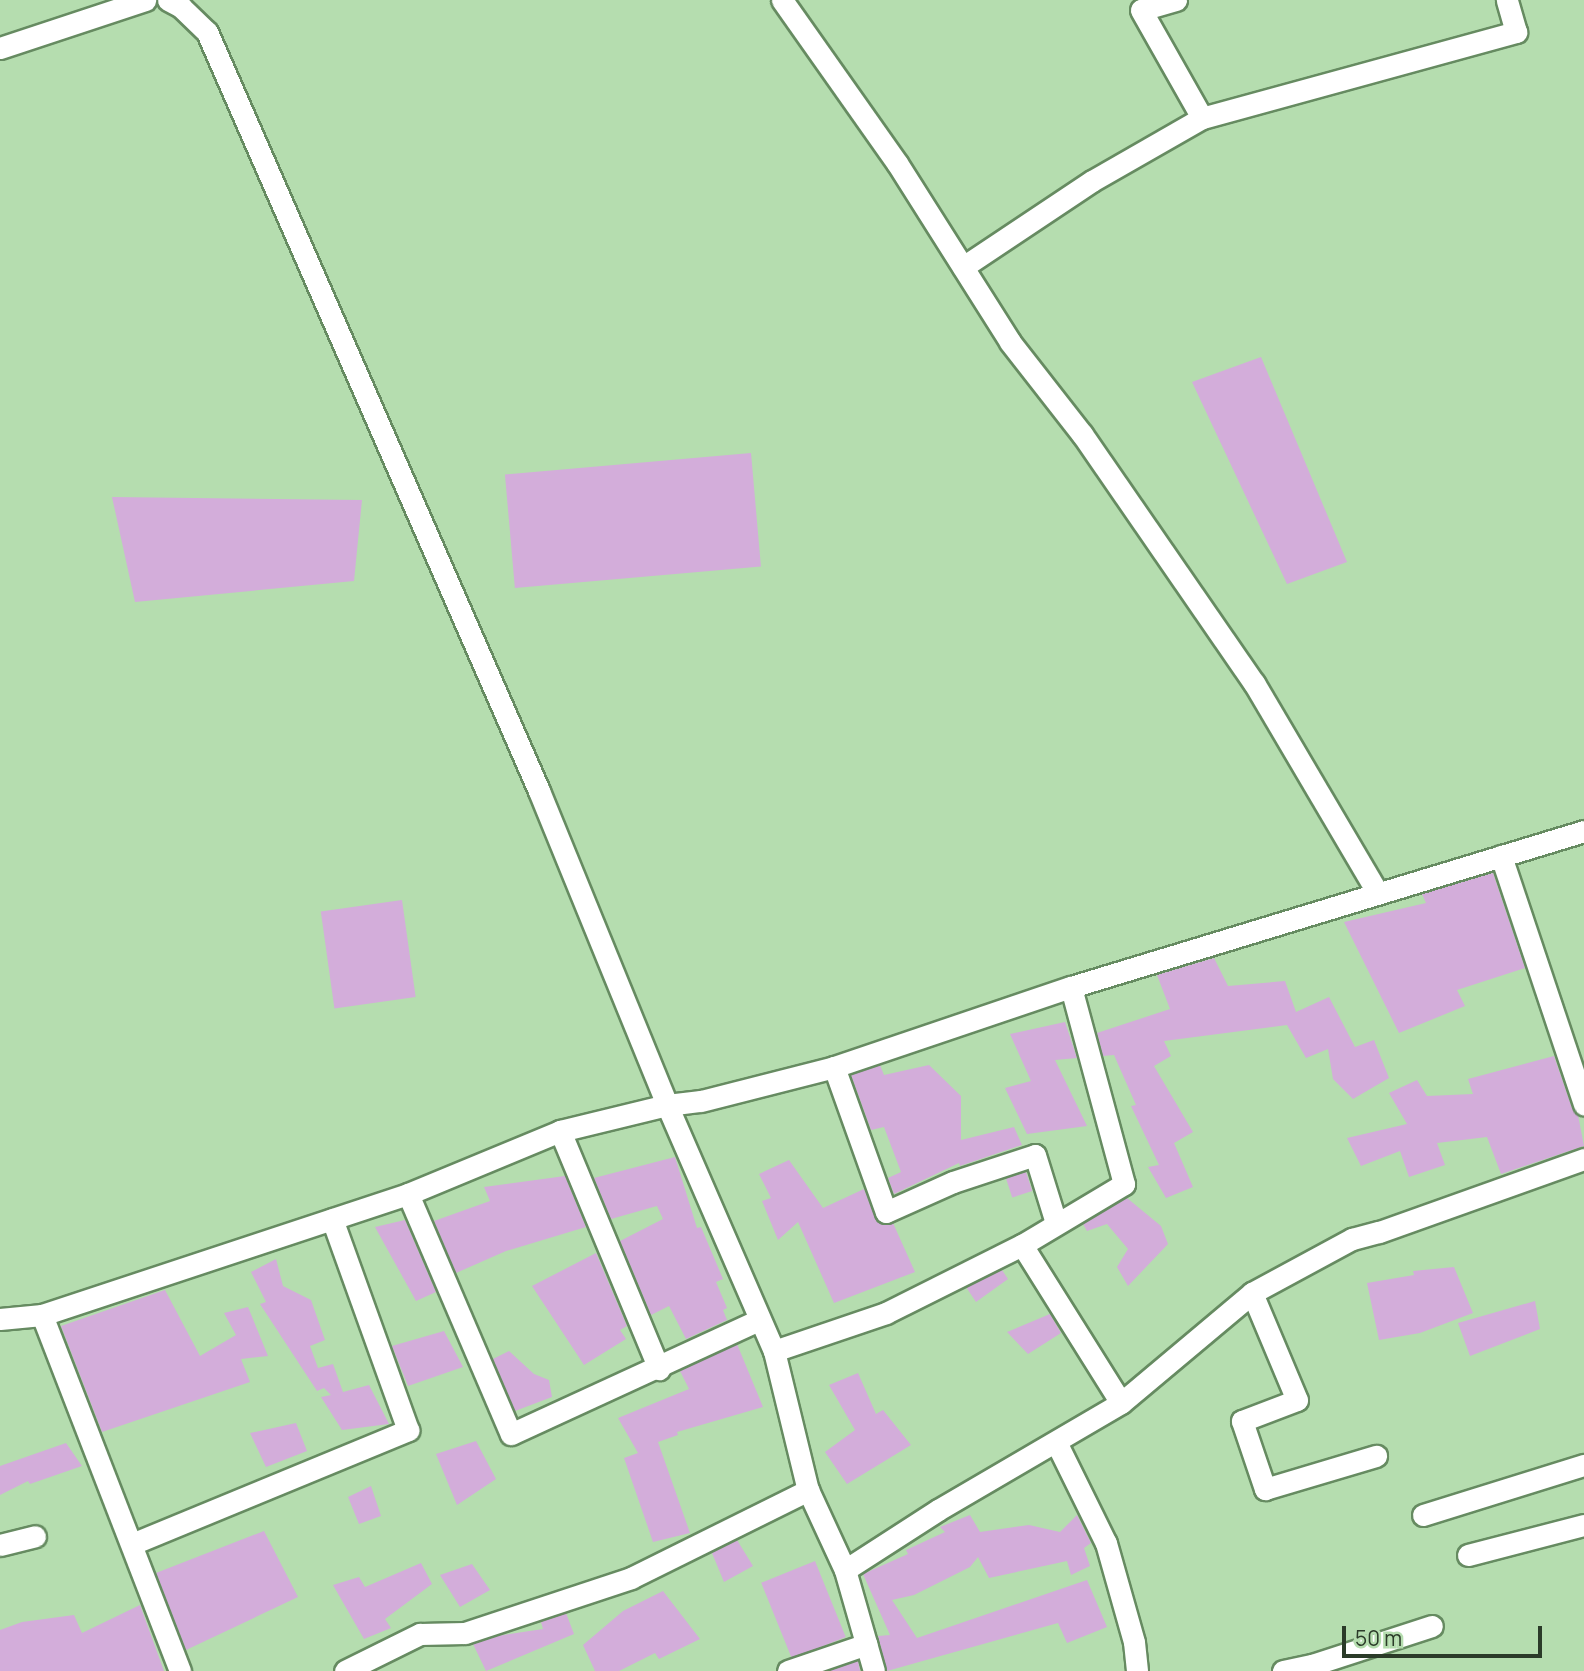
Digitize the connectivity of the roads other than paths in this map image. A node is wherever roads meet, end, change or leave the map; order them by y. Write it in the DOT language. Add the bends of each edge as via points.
graph roads {
  1 [pos="145,0"];
  2 [pos="168,0"];
  3 [pos="782,0"];
  4 [pos="1176,0"];
  5 [pos="1507,0"];
  6 [pos="0,48"];
  7 [pos="1202,118"];
  8 [pos="963,267"];
  9 [pos="1584,831"];
  10 [pos="1501,856"];
  11 [pos="1377,892"];
  12 [pos="1071,987"];
  13 [pos="834,1067"];
  14 [pos="1584,1104"];
  15 [pos="667,1105"];
  16 [pos="560,1131"];
  17 [pos="1584,1159"];
  18 [pos="408,1194"];
  19 [pos="332,1219"];
  20 [pos="1056,1223"];
  21 [pos="1022,1245"];
  22 [pos="1252,1293"];
  23 [pos="42,1315"];
  24 [pos="0,1319"];
  25 [pos="759,1320"];
  26 [pos="774,1351"];
  27 [pos="659,1369"];
  28 [pos="1121,1403"];
  29 [pos="1056,1442"];
  30 [pos="1376,1456"];
  31 [pos="1584,1465"];
  32 [pos="808,1490"];
  33 [pos="1423,1515"];
  34 [pos="1584,1525"];
  35 [pos="35,1536"];
  36 [pos="132,1544"];
  37 [pos="0,1545"];
  38 [pos="1468,1555"];
  39 [pos="845,1570"];
  40 [pos="1432,1626"];
  41 [pos="867,1644"];
  42 [pos="1313,1668"];
  43 [pos="180,1671"];
  44 [pos="345,1671"];
  45 [pos="788,1671"];
  46 [pos="874,1671"];
  47 [pos="1138,1671"];
  48 [pos="1283,1671"];
  1 -- 6 [label="street"];
  2 -- 15 [label="street" via="181,7 212,44 470,629"];
  3 -- 8 [label="street" via="897,163"];
  4 -- 7 [label="street" via="1141,10"];
  5 -- 7 [label="street" via="1516,32"];
  7 -- 8 [label="street" via="1092,181"];
  8 -- 11 [label="street" via="1010,342 1082,434 1254,683"];
  9 -- 10 [label="street"];
  10 -- 11 [label="street"];
  10 -- 14 [label="street"];
  11 -- 12 [label="street"];
  12 -- 13 [label="street"];
  12 -- 20 [label="street" via="1124,1184"];
  13 -- 15 [label="street" via="701,1101"];
  13 -- 20 [label="street" via="886,1212 953,1182 1035,1156"];
  15 -- 16 [label="street"];
  15 -- 25 [label="street"];
  16 -- 18 [label="street"];
  16 -- 27 [label="street"];
  17 -- 22 [label="street" via="1352,1239"];
  18 -- 19 [label="street"];
  18 -- 27 [label="street" via="511,1434"];
  19 -- 23 [label="street"];
  19 -- 36 [label="street" via="408,1430"];
  20 -- 21 [label="street"];
  21 -- 26 [label="street" via="886,1313"];
  21 -- 28 [label="street"];
  22 -- 28 [label="street"];
  22 -- 30 [label="street" via="1297,1401 1242,1422 1265,1489"];
  23 -- 24 [label="street"];
  23 -- 36 [label="street"];
  25 -- 26 [label="street"];
  25 -- 27 [label="street"];
  26 -- 32 [label="street"];
  28 -- 29 [label="street"];
  29 -- 39 [label="street"];
  29 -- 47 [label="street" via="1106,1543"];
  31 -- 33 [label="street"];
  32 -- 39 [label="street"];
  32 -- 44 [label="street" via="631,1578 465,1633 420,1634"];
  34 -- 38 [label="street"];
  35 -- 37 [label="street"];
  36 -- 43 [label="street"];
  39 -- 41 [label="street"];
  40 -- 42 [label="street"];
  41 -- 45 [label="street"];
  41 -- 46 [label="street"];
  42 -- 48 [label="street"];
}
